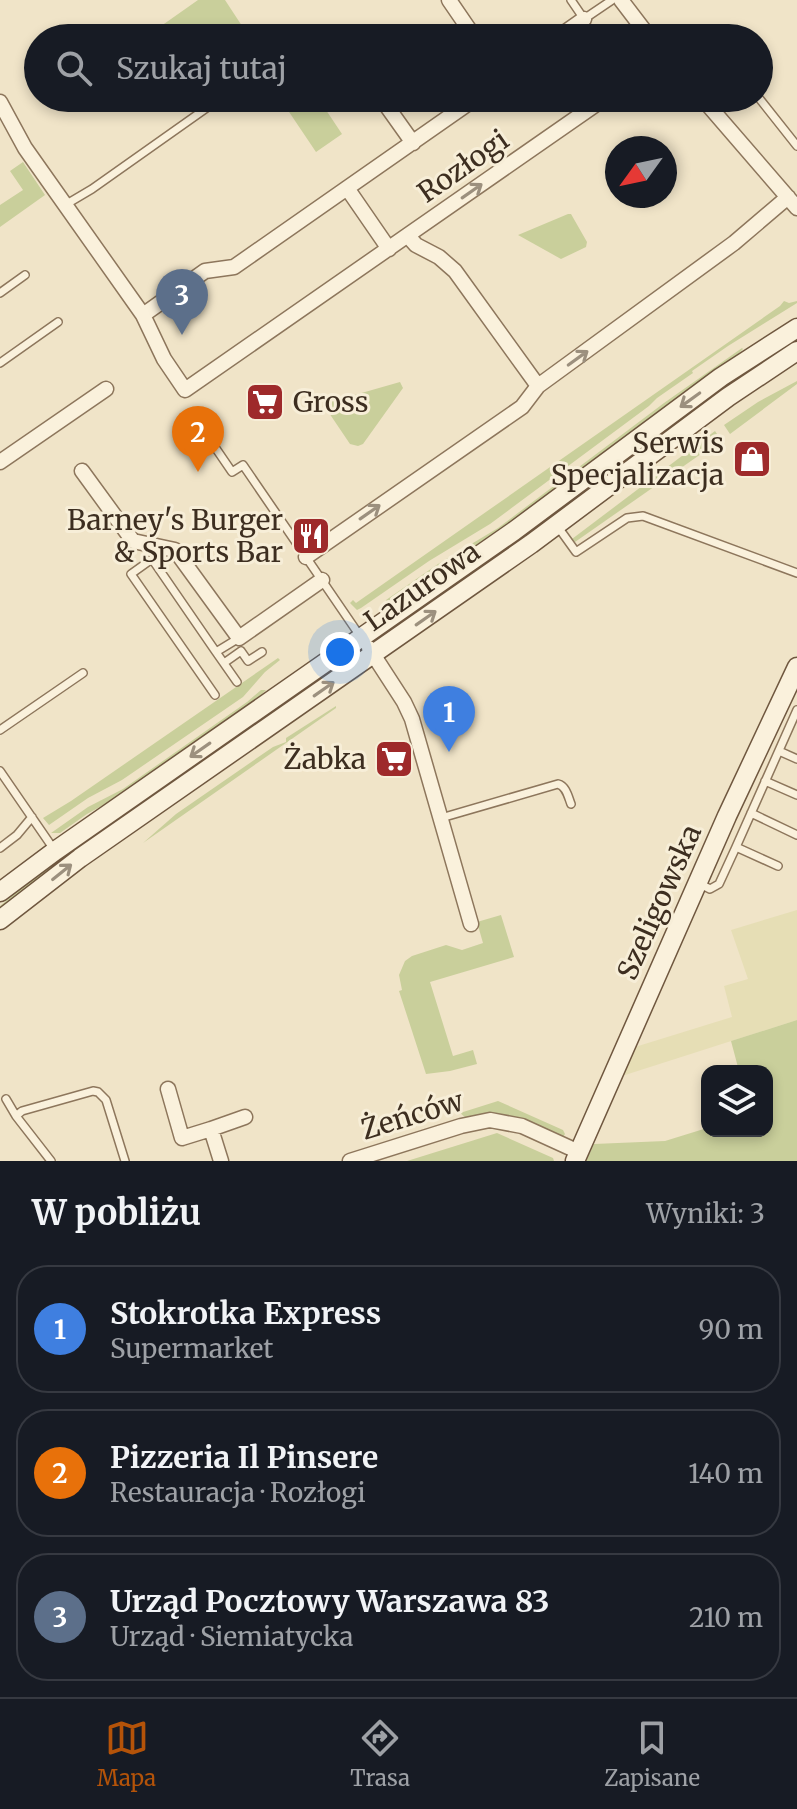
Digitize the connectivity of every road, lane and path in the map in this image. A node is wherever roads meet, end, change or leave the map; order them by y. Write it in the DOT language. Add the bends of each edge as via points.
graph roads {
  1 [pos="449,0"];
  2 [pos="571,0"];
  3 [pos="612,0"];
  4 [pos="621,0"];
  5 [pos="584,19"];
  6 [pos="465,24"];
  7 [pos="577,24"];
  8 [pos="639,24"];
  9 [pos="0,102"];
  10 [pos="201,112"];
  11 [pos="391,112"];
  12 [pos="456,112"];
  13 [pos="584,112"];
  14 [pos="715,112"];
  15 [pos="770,112"];
  16 [pos="413,143"];
  17 [pos="797,146"];
  18 [pos="347,188"];
  19 [pos="794,198"];
  20 [pos="65,205"];
  21 [pos="408,236"];
  22 [pos="389,249"];
  23 [pos="25,275"];
  24 [pos="0,293"];
  25 [pos="143,315"];
  26 [pos="58,322"];
  27 [pos="797,328"];
  28 [pos="797,351"];
  29 [pos="0,363"];
  30 [pos="538,386"];
  31 [pos="106,389"];
  32 [pos="206,434"];
  33 [pos="0,462"];
  34 [pos="82,471"];
  35 [pos="556,526"];
  36 [pos="306,557"];
  37 [pos="797,573"];
  38 [pos="322,580"];
  39 [pos="239,638"];
  40 [pos="362,638"];
  41 [pos="216,652"];
  42 [pos="262,652"];
  43 [pos="373,655"];
  44 [pos="224,663"];
  45 [pos="797,667"];
  46 [pos="83,673"];
  47 [pos="237,682"];
  48 [pos="215,695"];
  49 [pos="797,710"];
  50 [pos="795,720"];
  51 [pos="0,730"];
  52 [pos="779,751"];
  53 [pos="797,759"];
  54 [pos="0,771"];
  55 [pos="765,781"];
  56 [pos="797,795"];
  57 [pos="571,804"];
  58 [pos="751,813"];
  59 [pos="32,817"];
  60 [pos="441,818"];
  61 [pos="797,835"];
  62 [pos="736,847"];
  63 [pos="0,848"];
  64 [pos="55,851"];
  65 [pos="778,866"];
  66 [pos="698,883"];
  67 [pos="0,892"];
  68 [pos="0,920"];
  69 [pos="471,924"];
  70 [pos="168,1089"];
  71 [pos="6,1099"];
  72 [pos="16,1116"];
  73 [pos="245,1117"];
  74 [pos="211,1129"];
  75 [pos="577,1156"];
  76 [pos="51,1161"];
  77 [pos="125,1161"];
  78 [pos="221,1161"];
  79 [pos="350,1161"];
  1 -- 6 [label="street"];
  2 -- 5 [label="lane"];
  3 -- 5 [label="lane"];
  4 -- 8 [label="street"];
  5 -- 7 [label="street"];
  9 -- 20 [label="street"];
  10 -- 20 [label="lane"];
  11 -- 16 [label="street"];
  12 -- 16 [label="street, Rozłogi"];
  21 -- 13 [label="street, Rozłogi, one-way"];
  14 -- 19 [label="street"];
  15 -- 17 [label="lane"];
  16 -- 18 [label="street, Rozłogi"];
  18 -- 22 [label="street"];
  18 -- 25 [label="street, Rozłogi" via="234,267 205,271"];
  30 -- 19 [label="street, one-way"];
  20 -- 25 [label="street"];
  21 -- 22 [label="street, Rozłogi"];
  21 -- 30 [label="street" via="455,271"];
  22 -- 25 [label="street, Rozłogi" via="185,390"];
  23 -- 24 [label="lane"];
  26 -- 29 [label="lane"];
  27 -- 40 [label="main road, Lazurowa, one-way" via="721,377"];
  28 -- 35 [label="main road, Lazurowa"];
  36 -- 30 [label="street, one-way" via="522,407"];
  31 -- 33 [label="street"];
  32 -- 36 [label="lane" via="232,472 243,465"];
  34 -- 39 [label="street" via="133,541 175,550"];
  35 -- 37 [label="lane" via="576,552 627,518 643,516"];
  43 -- 35 [label="main road, Lazurowa, one-way"];
  36 -- 38 [label="lane"];
  38 -- 39 [label="street"];
  38 -- 40 [label="lane"];
  39 -- 41 [label="lane"];
  40 -- 43 [label="street"];
  40 -- 64 [label="main road, Lazurowa, one-way"];
  41 -- 44 [label="lane"];
  41 -- 48 [label="lane" via="152,559 131,574"];
  42 -- 44 [label="lane" via="248,661 241,651"];
  43 -- 60 [label="street" via="412,719"];
  68 -- 43 [label="main road, Lazurowa, one-way"];
  44 -- 47 [label="lane"];
  45 -- 66 [label="main road, Szeligowska"];
  46 -- 51 [label="lane"];
  49 -- 50 [label="lane"];
  50 -- 52 [label="lane"];
  52 -- 53 [label="lane"];
  52 -- 55 [label="lane"];
  54 -- 59 [label="lane"];
  55 -- 56 [label="lane"];
  55 -- 58 [label="lane"];
  57 -- 60 [label="lane" via="558,784"];
  58 -- 61 [label="lane"];
  58 -- 62 [label="lane"];
  59 -- 63 [label="lane"];
  59 -- 64 [label="lane"];
  60 -- 69 [label="street"];
  62 -- 65 [label="lane"];
  62 -- 66 [label="lane" via="719,884 710,889"];
  64 -- 67 [label="main road, Lazurowa"];
  66 -- 75 [label="main road, Szeligowska"];
  70 -- 74 [label="street" via="182,1138"];
  71 -- 72 [label="lane"];
  72 -- 76 [label="lane"];
  72 -- 77 [label="lane" via="98,1092 106,1100"];
  73 -- 74 [label="street"];
  74 -- 78 [label="street"];
  75 -- 79 [label="street, Żeńców" via="522,1126 490,1120"];
}
